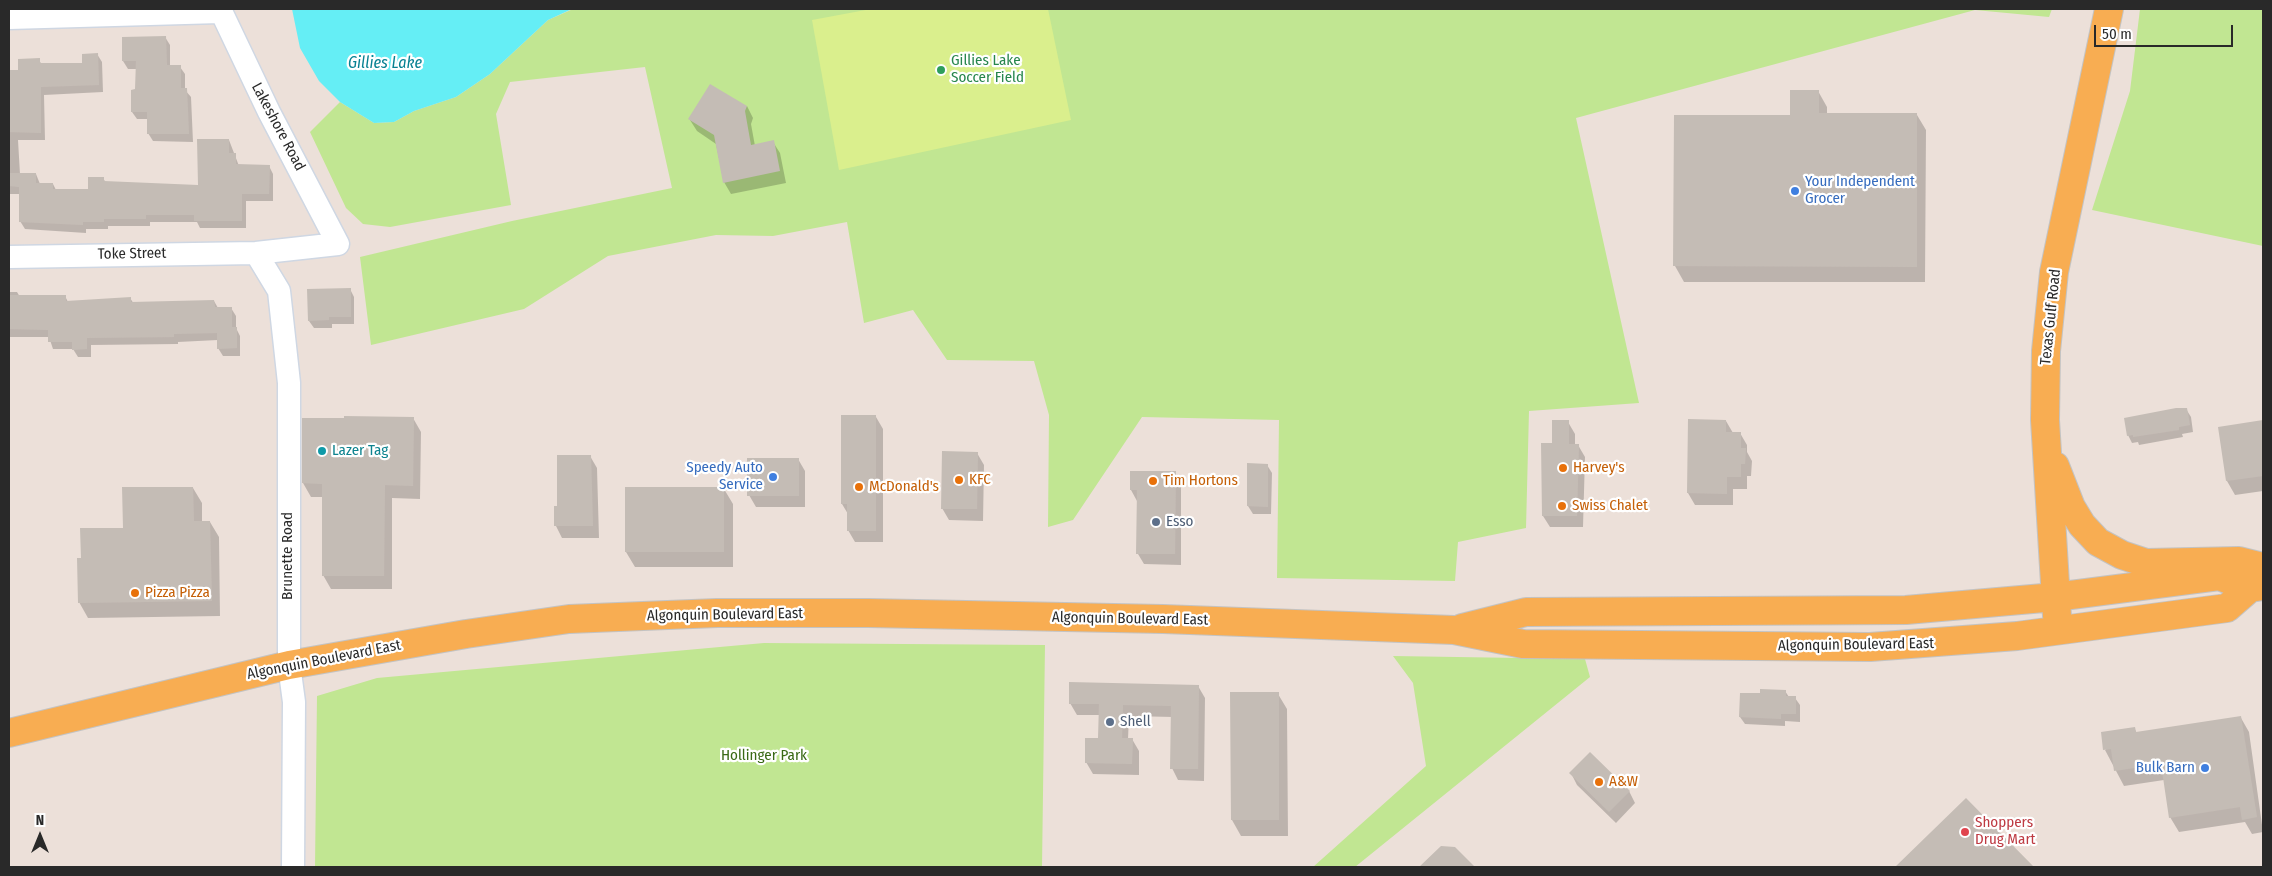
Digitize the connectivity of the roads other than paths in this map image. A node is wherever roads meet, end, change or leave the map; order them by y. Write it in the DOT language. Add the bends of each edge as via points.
graph roads {
  1 [pos="2109,9"];
  2 [pos="220,10"];
  3 [pos="9,18"];
  4 [pos="338,244"];
  5 [pos="256,253"];
  6 [pos="9,257"];
  7 [pos="2047,455"];
  8 [pos="2259,580"];
  9 [pos="2055,597"];
  10 [pos="1454,630"];
  11 [pos="2058,630"];
  12 [pos="289,664"];
  13 [pos="9,733"];
  14 [pos="293,867"];
  1 -- 7 [label="main road, Texas Gulf Road" via="2054,272 2046,351"];
  2 -- 3 [label="street"];
  2 -- 4 [label="street, Lakeshore Road"];
  4 -- 5 [label="street, Toke Street"];
  5 -- 6 [label="street, Toke Street"];
  5 -- 12 [label="street, Brunette Road" via="279,291 289,383"];
  7 -- 8 [label="main road" via="2056,468 2071,507 2098,542 2146,563 2239,561"];
  7 -- 9 [label="main road, Texas Gulf Road"];
  8 -- 9 [label="main road, Algonquin Boulevard East" via="2219,576"];
  8 -- 11 [label="main road, Algonquin Boulevard East" via="2227,608"];
  9 -- 10 [label="main road, Algonquin Boulevard East" via="1906,610 1526,612"];
  9 -- 11 [label="main road, Texas Gulf Road"];
  10 -- 11 [label="main road, Algonquin Boulevard East" via="1523,644 1870,647 1954,642"];
  10 -- 12 [label="main road, Algonquin Boulevard East" via="1220,621 717,613 569,619"];
  12 -- 13 [label="main road, Algonquin Boulevard East"];
  12 -- 14 [label="street, Brunette Road" via="294,702"];
}
